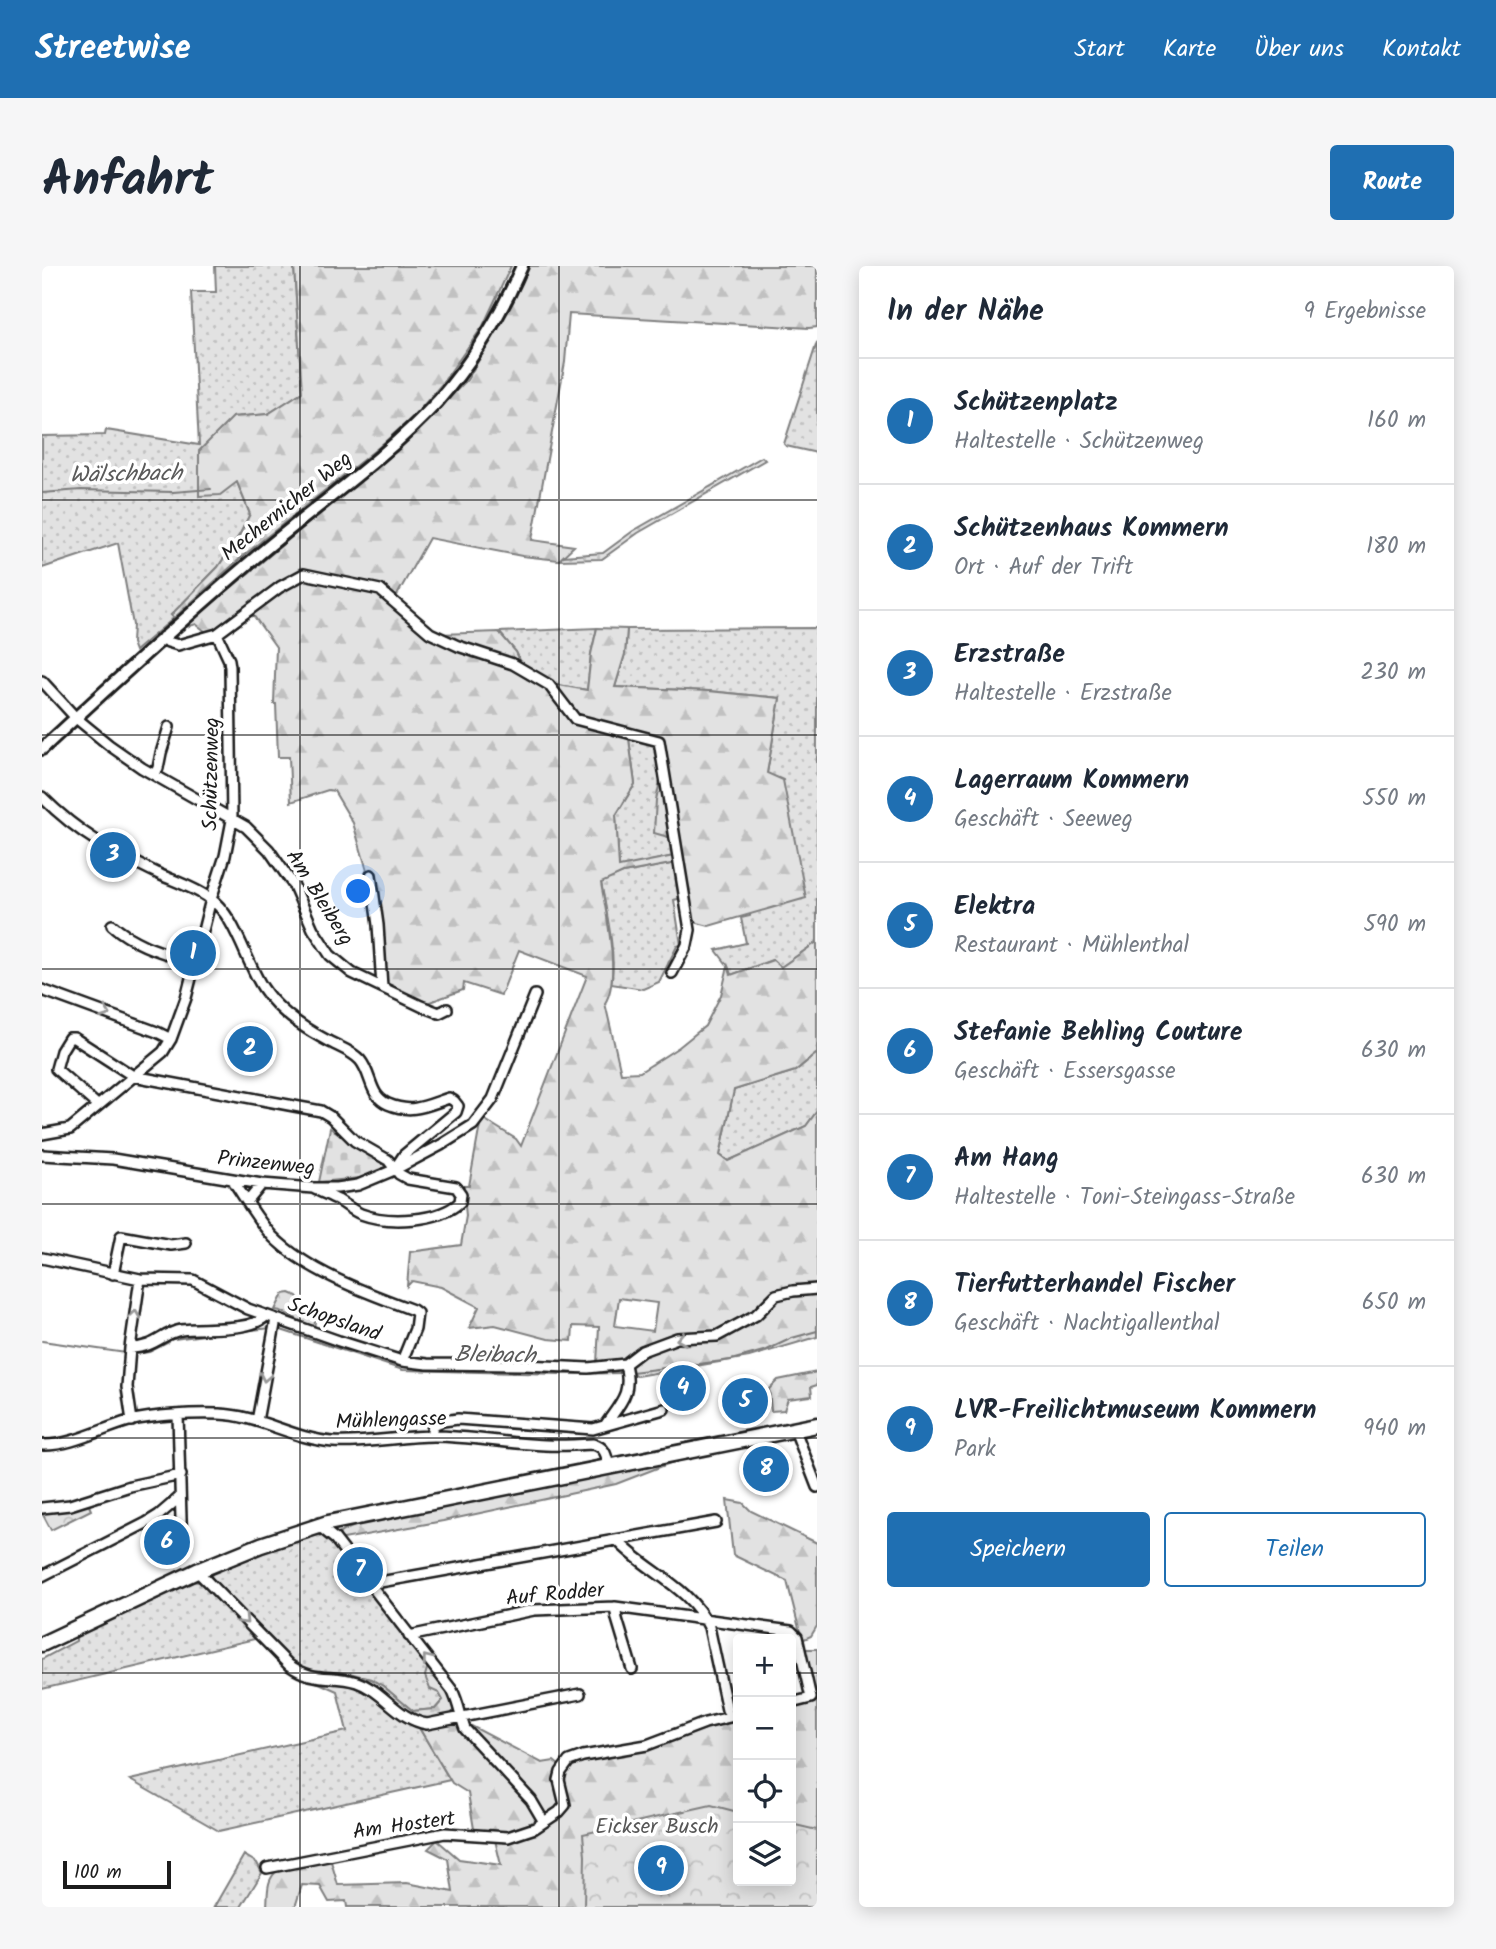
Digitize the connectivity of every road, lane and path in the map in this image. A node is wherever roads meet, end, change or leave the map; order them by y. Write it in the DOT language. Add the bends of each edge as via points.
graph roads {
  1 [pos="522,266"];
  2 [pos="217,634"];
  3 [pos="163,637"];
  4 [pos="42,681"];
  5 [pos="76,718"];
  6 [pos="169,727"];
  7 [pos="42,749"];
  8 [pos="155,774"];
  9 [pos="42,797"];
  10 [pos="232,820"];
  11 [pos="371,875"];
  12 [pos="211,898"];
  13 [pos="112,925"];
  14 [pos="196,963"];
  15 [pos="672,973"];
  16 [pos="382,987"];
  17 [pos="42,990"];
  18 [pos="535,995"];
  19 [pos="447,1009"];
  20 [pos="171,1040"];
  21 [pos="133,1076"];
  22 [pos="97,1105"];
  23 [pos="42,1134"];
  24 [pos="42,1155"];
  25 [pos="394,1170"];
  26 [pos="232,1179"];
  27 [pos="262,1184"];
  28 [pos="313,1188"];
  29 [pos="248,1201"];
  30 [pos="186,1242"];
  31 [pos="42,1258"];
  32 [pos="113,1274"];
  33 [pos="140,1279"];
  34 [pos="817,1289"];
  35 [pos="266,1315"];
  36 [pos="275,1326"];
  37 [pos="130,1352"];
  38 [pos="402,1361"];
  39 [pos="627,1370"];
  40 [pos="664,1409"];
  41 [pos="178,1415"];
  42 [pos="132,1421"];
  43 [pos="257,1421"];
  44 [pos="606,1424"];
  45 [pos="817,1425"];
  46 [pos="795,1430"];
  47 [pos="431,1436"];
  48 [pos="42,1445"];
  49 [pos="609,1465"];
  50 [pos="181,1475"];
  51 [pos="817,1487"];
  52 [pos="180,1497"];
  53 [pos="42,1508"];
  54 [pos="342,1520"];
  55 [pos="716,1522"];
  56 [pos="319,1526"];
  57 [pos="335,1539"];
  58 [pos="617,1539"];
  59 [pos="182,1553"];
  60 [pos="197,1571"];
  61 [pos="42,1576"];
  62 [pos="369,1584"];
  63 [pos="615,1607"];
  64 [pos="705,1619"];
  65 [pos="409,1636"];
  66 [pos="42,1644"];
  67 [pos="632,1668"];
  68 [pos="580,1694"];
  69 [pos="796,1702"];
  70 [pos="727,1710"];
  71 [pos="733,1716"];
  72 [pos="460,1717"];
  73 [pos="544,1822"];
  74 [pos="267,1868"];
  1 -- 3 [label="street, Mechernicher Weg" via="473,357 420,420"];
  2 -- 3 [label="street" via="178,645"];
  2 -- 10 [label="street, Schützenweg" via="230,667"];
  2 -- 15 [label="street" via="304,574 380,590 430,633 513,664 549,685 575,719 659,741 690,930"];
  3 -- 5 [label="street, Mechernicher Weg"];
  4 -- 5 [label="street, Am Bleiberg"];
  5 -- 7 [label="street, Mechernicher Weg"];
  5 -- 8 [label="street, Am Bleiberg"];
  6 -- 8 [label="street"];
  8 -- 10 [label="street, Am Bleiberg"];
  9 -- 12 [label="street" via="78,830 111,850"];
  10 -- 12 [label="street, Schützenweg"];
  10 -- 16 [label="street, Am Bleiberg" via="269,850 294,886 330,955 352,973"];
  11 -- 16 [label="street, Am Bleiberg"];
  12 -- 14 [label="street, Schützenweg"];
  12 -- 25 [label="street" via="236,931 263,989 301,1025 361,1061 376,1095 384,1102 403,1109 420,1108 449,1098 458,1106 404,1155"];
  13 -- 14 [label="street" via="147,948"];
  14 -- 20 [label="street, Schützenweg"];
  16 -- 19 [label="street, Am Bleiberg" via="439,1013"];
  17 -- 20 [label="street, one-way"];
  18 -- 25 [label="street, Prinzenweg" via="493,1099 473,1125"];
  20 -- 21 [label="street, Schützenweg"];
  21 -- 22 [label="street, Schützenweg"];
  21 -- 22 [label="street" via="69,1038 56,1069"];
  21 -- 25 [label="street" via="321,1111 355,1141 388,1160"];
  22 -- 23 [label="street, Schützenweg" via="70,1129"];
  24 -- 26 [label="street, Prinzenweg" via="113,1159"];
  25 -- 28 [label="street, Prinzenweg" via="358,1185"];
  25 -- 28 [label="street" via="408,1179 456,1187 460,1202 441,1214 380,1218 362,1214"];
  26 -- 27 [label="street, Prinzenweg"];
  26 -- 29 [label="street"];
  27 -- 28 [label="street, Prinzenweg"];
  27 -- 29 [label="street"];
  29 -- 38 [label="street" via="274,1237 301,1258 360,1290 417,1313 411,1344"];
  30 -- 32 [label="street" via="171,1245 121,1236"];
  31 -- 32 [label="street, Schopsland"];
  32 -- 33 [label="street, Schopsland"];
  33 -- 35 [label="street, Schopsland" via="193,1280"];
  37 -- 33 [label="street, one-way"];
  34 -- 39 [label="street, one-way" via="776,1295 756,1315 717,1336 677,1338 642,1351"];
  35 -- 36 [label="street, Schopsland"];
  35 -- 37 [label="street" via="247,1325 178,1331"];
  36 -- 38 [label="street, Schopsland"];
  36 -- 43 [label="street, one-way"];
  37 -- 42 [label="street" via="127,1387"];
  38 -- 39 [label="street, Schopsland"];
  39 -- 44 [label="street" via="628,1390"];
  40 -- 44 [label="street"];
  41 -- 42 [label="street, Mühlengasse"];
  41 -- 43 [label="street, Mühlengasse" via="219,1414"];
  41 -- 50 [label="street"];
  42 -- 48 [label="street, Mühlengasse"];
  43 -- 47 [label="street, Mühlengasse" via="332,1442"];
  44 -- 47 [label="street" via="593,1429 458,1419 433,1425"];
  45 -- 46 [label="main road"];
  46 -- 49 [label="main road"];
  46 -- 51 [label="street"];
  47 -- 49 [label="street, Mühlengasse" via="543,1446 593,1444 605,1451"];
  49 -- 54 [label="main road"];
  50 -- 52 [label="street"];
  50 -- 53 [label="street" via="71,1505"];
  52 -- 59 [label="street"];
  52 -- 61 [label="street" via="146,1523"];
  54 -- 56 [label="main road"];
  54 -- 57 [label="street"];
  55 -- 58 [label="street"];
  56 -- 57 [label="street"];
  56 -- 60 [label="main road"];
  57 -- 62 [label="street"];
  58 -- 62 [label="street"];
  58 -- 64 [label="street" via="668,1579"];
  60 -- 66 [label="main road"];
  60 -- 72 [label="street, one-way" via="300,1673 357,1682 419,1723"];
  62 -- 65 [label="street"];
  63 -- 64 [label="street, Auf Rodder"];
  63 -- 65 [label="street, Auf Rodder" via="534,1610"];
  63 -- 67 [label="street"];
  64 -- 69 [label="street, Auf Rodder" via="791,1631 797,1637 811,1698"];
  64 -- 70 [label="street"];
  72 -- 65 [label="street, one-way" via="452,1690"];
  68 -- 72 [label="street"];
  71 -- 73 [label="street" via="647,1745 569,1760 559,1780 565,1805"];
  72 -- 73 [label="street" via="465,1729 531,1800"];
  73 -- 74 [label="street, Am Hostert" via="508,1837 445,1833"];
}
